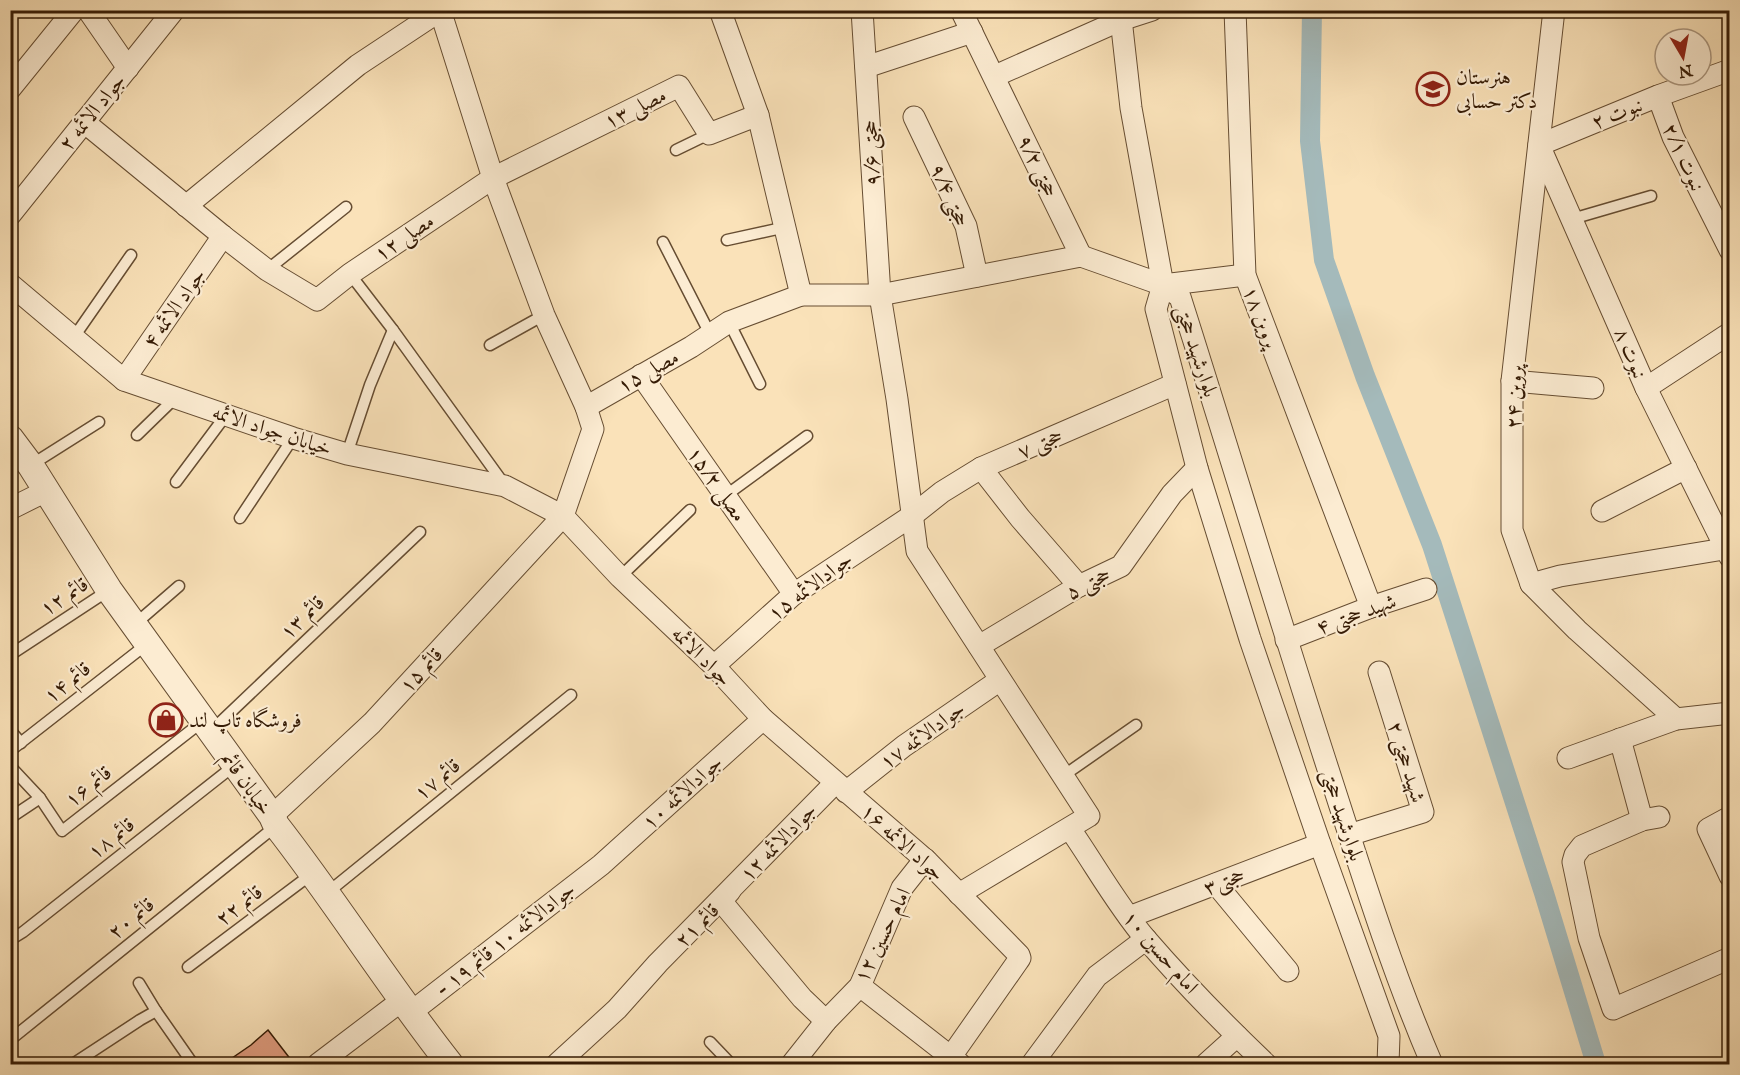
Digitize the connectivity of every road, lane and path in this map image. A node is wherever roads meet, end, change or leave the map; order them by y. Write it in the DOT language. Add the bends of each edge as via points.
graph roads {
  1 [pos="74,10"];
  2 [pos="88,10"];
  3 [pos="174,10"];
  4 [pos="720,10"];
  5 [pos="961,10"];
  6 [pos="1152,10"];
  7 [pos="1235,10"];
  8 [pos="1554,10"];
  9 [pos="440,11"];
  10 [pos="861,12"];
  11 [pos="1120,15"];
  12 [pos="972,32"];
  13 [pos="866,67"];
  14 [pos="128,68"];
  15 [pos="1730,70"];
  16 [pos="995,76"];
  17 [pos="10,89"];
  18 [pos="1658,96"];
  19 [pos="758,115"];
  20 [pos="914,117"];
  21 [pos="84,122"];
  22 [pos="709,134"];
  23 [pos="1539,145"];
  24 [pos="676,150"];
  25 [pos="494,178"];
  26 [pos="1651,196"];
  27 [pos="186,206"];
  28 [pos="346,207"];
  29 [pos="10,215"];
  30 [pos="1572,219"];
  31 [pos="786,227"];
  32 [pos="223,236"];
  33 [pos="726,240"];
  34 [pos="663,242"];
  35 [pos="1730,250"];
  36 [pos="131,255"];
  37 [pos="1081,256"];
  38 [pos="267,270"];
  39 [pos="350,274"];
  40 [pos="1245,275"];
  41 [pos="976,276"];
  42 [pos="10,284"];
  43 [pos="1163,285"];
  44 [pos="801,295"];
  45 [pos="880,295"];
  46 [pos="544,315"];
  47 [pos="729,322"];
  48 [pos="393,330"];
  49 [pos="1730,333"];
  50 [pos="710,334"];
  51 [pos="74,337"];
  52 [pos="490,345"];
  53 [pos="640,375"];
  54 [pos="124,380"];
  55 [pos="1512,381"];
  56 [pos="759,384"];
  57 [pos="1175,384"];
  58 [pos="1593,388"];
  59 [pos="1646,388"];
  60 [pos="175,398"];
  61 [pos="586,407"];
  62 [pos="226,416"];
  63 [pos="99,422"];
  64 [pos="137,435"];
  65 [pos="807,436"];
  66 [pos="10,438"];
  67 [pos="293,438"];
  68 [pos="347,454"];
  69 [pos="31,466"];
  70 [pos="981,468"];
  71 [pos="1197,468"];
  72 [pos="1686,468"];
  73 [pos="176,482"];
  74 [pos="505,486"];
  75 [pos="46,491"];
  76 [pos="725,496"];
  77 [pos="10,509"];
  78 [pos="690,510"];
  79 [pos="1602,511"];
  80 [pos="913,515"];
  81 [pos="563,516"];
  82 [pos="240,519"];
  83 [pos="420,532"];
  84 [pos="1728,551"];
  85 [pos="620,577"];
  86 [pos="1531,584"];
  87 [pos="179,586"];
  88 [pos="1079,586"];
  89 [pos="1426,589"];
  90 [pos="109,590"];
  91 [pos="794,594"];
  92 [pos="1371,608"];
  93 [pos="141,634"];
  94 [pos="1286,640"];
  95 [pos="979,646"];
  96 [pos="10,655"];
  97 [pos="714,666"];
  98 [pos="1379,672"];
  99 [pos="1000,680"];
  100 [pos="571,695"];
  101 [pos="1730,713"];
  102 [pos="763,719"];
  103 [pos="1676,719"];
  104 [pos="1136,725"];
  105 [pos="207,726"];
  106 [pos="10,730"];
  107 [pos="1620,739"];
  108 [pos="21,743"];
  109 [pos="10,751"];
  110 [pos="1568,758"];
  111 [pos="235,765"];
  112 [pos="10,766"];
  113 [pos="1063,776"];
  114 [pos="840,787"];
  115 [pos="40,798"];
  116 [pos="1730,817"];
  117 [pos="10,818"];
  118 [pos="274,821"];
  119 [pos="1070,829"];
  120 [pos="1349,835"];
  121 [pos="1320,844"];
  122 [pos="925,859"];
  123 [pos="601,865"];
  124 [pos="1730,876"];
  125 [pos="320,883"];
  126 [pos="1216,884"];
  127 [pos="959,894"];
  128 [pos="721,901"];
  129 [pos="1129,917"];
  130 [pos="1146,939"];
  131 [pos="10,940"];
  132 [pos="1730,958"];
  133 [pos="188,968"];
  134 [pos="1288,971"];
  135 [pos="139,983"];
  136 [pos="860,986"];
  137 [pos="406,1007"];
  138 [pos="156,1011"];
  139 [pos="826,1021"];
  140 [pos="1237,1036"];
  141 [pos="10,1040"];
  142 [pos="710,1042"];
  143 [pos="952,1062"];
  144 [pos="74,1065"];
  145 [pos="193,1065"];
  146 [pos="318,1065"];
  147 [pos="450,1065"];
  148 [pos="557,1065"];
  149 [pos="731,1065"];
  150 [pos="792,1065"];
  151 [pos="1032,1065"];
  152 [pos="1206,1065"];
  153 [pos="1266,1065"];
  154 [pos="1388,1065"];
  155 [pos="1432,1065"];
  1 -- 17 [label="street"];
  2 -- 14 [label="street"];
  3 -- 14 [label="street, جواد الائمه ۲"];
  4 -- 19 [label="street"];
  5 -- 12 [label="street, حجتی ۹/۲"];
  6 -- 11 [label="street"];
  7 -- 40 [label="street, پروین ۱۸"];
  8 -- 23 [label="street, پروین ۲۴"];
  9 -- 25 [label="street"];
  9 -- 27 [label="street" via="358,65"];
  10 -- 13 [label="street, حجتی ۹/۶"];
  11 -- 16 [label="street"];
  11 -- 43 [label="street" via="1131,108"];
  12 -- 13 [label="street"];
  12 -- 16 [label="street, حجتی ۹/۲"];
  13 -- 45 [label="street, حجتی ۹/۶"];
  14 -- 21 [label="street, جواد الائمه ۲"];
  15 -- 18 [label="street, نبوت ۲"];
  16 -- 37 [label="street, حجتی ۹/۲"];
  18 -- 23 [label="street, نبوت ۲"];
  18 -- 35 [label="street, نبوت ۲/۱" via="1673,137"];
  19 -- 22 [label="street"];
  19 -- 31 [label="street"];
  20 -- 41 [label="street, حجتی ۹/۴" via="966,226"];
  21 -- 27 [label="street"];
  21 -- 29 [label="street, جواد الائمه ۲"];
  22 -- 24 [label="lane"];
  22 -- 25 [label="street, مصلی ۱۳" via="679,86"];
  23 -- 30 [label="street, نبوت ۸"];
  23 -- 55 [label="street, پروین ۲۴"];
  25 -- 39 [label="street, مصلی ۱۲"];
  25 -- 46 [label="street"];
  26 -- 30 [label="lane"];
  27 -- 32 [label="street"];
  28 -- 38 [label="lane"];
  30 -- 59 [label="street, نبوت ۸"];
  31 -- 33 [label="lane"];
  31 -- 44 [label="street"];
  32 -- 38 [label="street"];
  32 -- 54 [label="street, جواد الائمه ۴"];
  34 -- 50 [label="lane"];
  36 -- 51 [label="lane"];
  37 -- 41 [label="street"];
  37 -- 43 [label="street"];
  38 -- 39 [label="street, مصلی ۱۲" via="317,300"];
  39 -- 48 [label="lane"];
  40 -- 43 [label="street"];
  40 -- 92 [label="street, پروین ۱۸"];
  41 -- 45 [label="street"];
  42 -- 51 [label="street, خیابان جواد الائمه"];
  43 -- 57 [label="street, بلوارشهید حجتی" via="1156,309"];
  43 -- 94 [label="street, بلوارشهید حجتی" via="1180,297"];
  44 -- 45 [label="street"];
  44 -- 47 [label="street, مصلی ۱۵"];
  45 -- 80 [label="street, حجتی ۹/۶"];
  46 -- 52 [label="lane"];
  46 -- 61 [label="street"];
  47 -- 50 [label="street, مصلی ۱۵"];
  47 -- 56 [label="lane"];
  48 -- 68 [label="lane"];
  48 -- 74 [label="lane"];
  49 -- 59 [label="street"];
  50 -- 53 [label="street, مصلی ۱۵"];
  51 -- 54 [label="street, خیابان جواد الائمه"];
  53 -- 61 [label="street, مصلی ۱۵"];
  53 -- 76 [label="street, مصلی ۱۵/۲"];
  54 -- 60 [label="street, خیابان جواد الائمه"];
  55 -- 58 [label="street"];
  55 -- 86 [label="street, پروین ۲۴" via="1512,530"];
  57 -- 70 [label="street, حجتی ۷"];
  57 -- 71 [label="street, بلوارشهید حجتی"];
  59 -- 72 [label="street, نبوت ۸"];
  60 -- 62 [label="street, خیابان جواد الائمه"];
  60 -- 64 [label="lane"];
  61 -- 81 [label="street" via="593,429"];
  62 -- 67 [label="street, خیابان جواد الائمه"];
  62 -- 73 [label="lane"];
  63 -- 69 [label="lane"];
  65 -- 76 [label="lane"];
  66 -- 69 [label="street, خیابان قائم"];
  67 -- 68 [label="street, خیابان جواد الائمه"];
  67 -- 82 [label="lane"];
  68 -- 74 [label="street, خیابان جواد الائمه"];
  69 -- 75 [label="street, خیابان قائم"];
  70 -- 80 [label="street, حجتی ۷"];
  70 -- 88 [label="street"];
  71 -- 88 [label="street, حجتی ۵" via="1172,494 1121,566"];
  71 -- 121 [label="street, بلوارشهید حجتی"];
  72 -- 79 [label="street"];
  72 -- 84 [label="street, نبوت ۸"];
  74 -- 81 [label="street, خیابان جواد الائمه"];
  75 -- 77 [label="street"];
  75 -- 90 [label="street, خیابان قائم"];
  76 -- 91 [label="street, مصلی ۱۵/۲"];
  78 -- 85 [label="lane"];
  80 -- 91 [label="street, جوادالائمه ۱۵"];
  80 -- 95 [label="street, حجتی ۹/۶" via="917,551"];
  81 -- 85 [label="street, جواد الائمه"];
  81 -- 118 [label="street, قائم ۱۵" via="372,723"];
  83 -- 105 [label="lane, قائم ۱۳"];
  84 -- 86 [label="street" via="1560,576"];
  85 -- 97 [label="street, جواد الائمه"];
  86 -- 103 [label="street, پروین ۲۴"];
  87 -- 93 [label="lane, قائم ۱۴"];
  88 -- 95 [label="street, حجتی ۵"];
  89 -- 92 [label="street, شهید حجتی ۴"];
  90 -- 93 [label="street, خیابان قائم"];
  90 -- 96 [label="lane, قائم ۱۲"];
  91 -- 97 [label="street, جوادالائمه ۱۵"];
  92 -- 94 [label="street, شهید حجتی ۴"];
  93 -- 105 [label="street, خیابان قائم"];
  93 -- 108 [label="lane, قائم ۱۴"];
  94 -- 120 [label="street, بلوارشهید حجتی"];
  95 -- 99 [label="street, حجتی ۹/۶"];
  97 -- 102 [label="street, جواد الائمه"];
  98 -- 120 [label="street, شهید حجتی ۲" via="1423,812"];
  99 -- 113 [label="street, حجتی ۹/۶"];
  99 -- 114 [label="street, جوادالائمه ۱۷"];
  100 -- 125 [label="lane, قائم ۱۷"];
  101 -- 103 [label="street"];
  102 -- 114 [label="street, جواد الائمه"];
  102 -- 123 [label="street, جوادالائمه ۱۰"];
  103 -- 107 [label="street"];
  104 -- 113 [label="lane"];
  105 -- 111 [label="street, خیابان قائم"];
  105 -- 115 [label="lane, قائم ۱۶" via="62,831"];
  106 -- 108 [label="lane"];
  107 -- 110 [label="street"];
  107 -- 132 [label="street" via="1650,819 1582,846 1573,862 1589,938 1612,1009"];
  108 -- 109 [label="lane, قائم ۱۴"];
  111 -- 118 [label="street, خیابان قائم"];
  111 -- 131 [label="lane, قائم ۱۸"];
  112 -- 115 [label="lane, قائم ۱۶"];
  113 -- 119 [label="street, حجتی ۹/۶" via="1089,816"];
  114 -- 122 [label="street, جواد الائمه ۱۶"];
  114 -- 128 [label="street, قائم ۲۱"];
  115 -- 117 [label="lane"];
  116 -- 124 [label="street" via="1708,829"];
  118 -- 125 [label="street, خیابان قائم"];
  118 -- 141 [label="lane, قائم ۲۰"];
  119 -- 127 [label="street"];
  119 -- 129 [label="street, ۱۰ امام حسین"];
  120 -- 155 [label="street, بلوارشهید حجتی"];
  121 -- 126 [label="street, حجتی۳"];
  121 -- 154 [label="street, بلوارشهید حجتی" via="1389,1036"];
  122 -- 127 [label="street, جواد الائمه ۱۶"];
  122 -- 136 [label="street, امام حسین ۱۲" via="902,888"];
  123 -- 137 [label="street, - جوادالائمه ۱۰ قائم ۱۹"];
  125 -- 133 [label="lane, قائم ۲۲"];
  125 -- 137 [label="street, خیابان قائم"];
  126 -- 129 [label="street, حجتی۳"];
  126 -- 134 [label="street"];
  127 -- 143 [label="street, جواد الائمه ۱۶" via="1020,958"];
  128 -- 139 [label="street"];
  128 -- 148 [label="street, قائم ۲۱" via="617,1010"];
  129 -- 130 [label="street, ۱۰ امام حسین"];
  130 -- 140 [label="street, ۱۰ امام حسین"];
  130 -- 151 [label="street" via="1097,976"];
  135 -- 138 [label="lane"];
  136 -- 139 [label="street, امام حسین ۱۲"];
  136 -- 143 [label="street"];
  137 -- 146 [label="street, - جوادالائمه ۱۰ قائم ۱۹"];
  137 -- 147 [label="street, خیابان قائم"];
  138 -- 144 [label="lane"];
  138 -- 145 [label="lane"];
  139 -- 150 [label="street, امام حسین ۱۲"];
  140 -- 152 [label="street"];
  140 -- 153 [label="street, ۱۰ امام حسین"];
  142 -- 149 [label="lane"];
}
